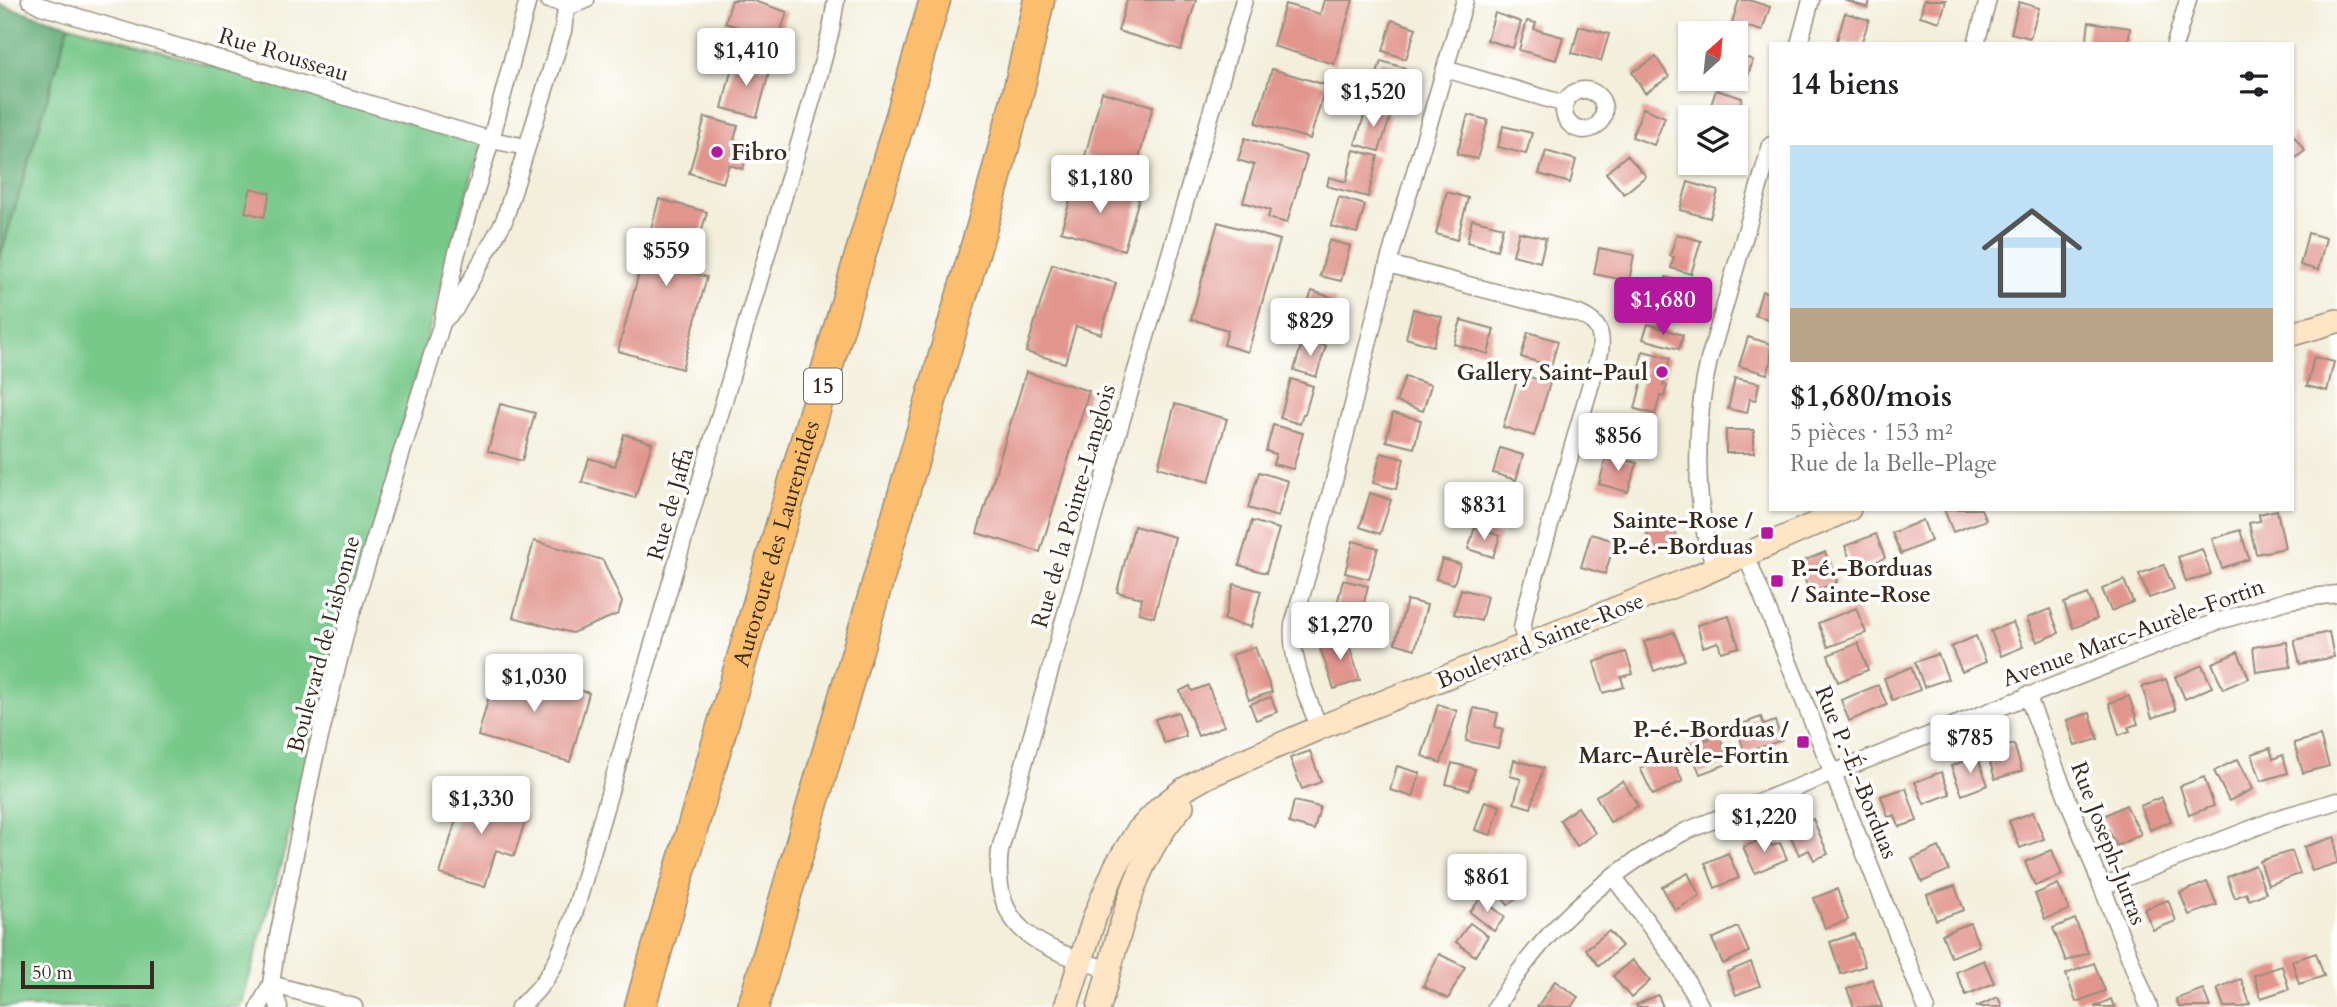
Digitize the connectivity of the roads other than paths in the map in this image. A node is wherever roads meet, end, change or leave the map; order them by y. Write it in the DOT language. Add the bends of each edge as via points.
graph roads {
  1 [pos="30,0"];
  2 [pos="528,0"];
  3 [pos="549,0"];
  4 [pos="586,0"];
  5 [pos="836,0"];
  6 [pos="935,0"];
  7 [pos="1039,0"];
  8 [pos="1244,0"];
  9 [pos="1465,0"];
  10 [pos="1811,0"];
  11 [pos="1988,0"];
  12 [pos="2188,0"];
  13 [pos="566,2"];
  14 [pos="1800,42"];
  15 [pos="1977,42"];
  16 [pos="2176,42"];
  17 [pos="1445,69"];
  18 [pos="1564,104"];
  19 [pos="491,140"];
  20 [pos="526,147"];
  21 [pos="1769,152"];
  22 [pos="1388,264"];
  23 [pos="2337,321"];
  24 [pos="442,323"];
  25 [pos="2294,333"];
  26 [pos="1845,511"];
  27 [pos="1746,555"];
  28 [pos="1716,568"];
  29 [pos="2337,594"];
  30 [pos="1527,646"];
  31 [pos="2027,695"];
  32 [pos="1319,728"];
  33 [pos="1230,767"];
  34 [pos="1833,771"];
  35 [pos="2337,801"];
  36 [pos="1613,876"];
  37 [pos="2102,887"];
  38 [pos="1081,961"];
  39 [pos="1109,970"];
  40 [pos="271,984"];
  41 [pos="259,1007"];
  42 [pos="279,1007"];
  43 [pos="354,1007"];
  44 [pos="519,1007"];
  45 [pos="640,1007"];
  46 [pos="753,1007"];
  47 [pos="1066,1007"];
  48 [pos="1099,1007"];
  49 [pos="1496,1007"];
  50 [pos="1701,1007"];
  51 [pos="1926,1007"];
  52 [pos="2149,1007"];
  1 -- 19 [label="street, Rue Rousseau"];
  2 -- 19 [label="street, Boulevard de Lisbonne"];
  3 -- 13 [label="street"];
  4 -- 13 [label="street" via="573,5"];
  5 -- 44 [label="street, Rue de Jaffa" via="818,79 572,921 547,979"];
  6 -- 45 [label="highway, Autoroute des Laurentides / 15"];
  7 -- 46 [label="highway" via="990,199"];
  8 -- 38 [label="street, Rue de la Pointe-Langlois" via="1000,850 1000,891 1010,915 1037,941"];
  9 -- 17 [label="street"];
  10 -- 14 [label="street"];
  11 -- 15 [label="street"];
  12 -- 16 [label="street"];
  13 -- 20 [label="street, Boulevard de Lisbonne" via="563,31"];
  17 -- 18 [label="street"];
  17 -- 22 [label="street"];
  19 -- 20 [label="street, Rue Rousseau"];
  19 -- 24 [label="street, Boulevard de Lisbonne" via="456,256"];
  20 -- 24 [label="street, Boulevard de Lisbonne" via="505,221 455,309"];
  21 -- 28 [label="street" via="1702,394 1701,506"];
  22 -- 30 [label="street" via="1579,314 1594,321 1601,332 1600,352 1525,608 1522,629"];
  22 -- 32 [label="street" via="1293,625 1298,668"];
  23 -- 25 [label="street"];
  24 -- 40 [label="street, Boulevard de Lisbonne" via="346,631 314,761"];
  26 -- 27 [label="street, Boulevard Sainte-Rose"];
  27 -- 28 [label="street, Boulevard Sainte-Rose"];
  27 -- 34 [label="street, Rue P.-É.-Borduas"];
  28 -- 30 [label="street, Boulevard Sainte-Rose"];
  29 -- 31 [label="street, Avenue Marc-Aurèle-Fortin" via="2247,611"];
  30 -- 32 [label="street, Boulevard Sainte-Rose"];
  31 -- 34 [label="street, Avenue Marc-Aurèle-Fortin"];
  31 -- 37 [label="street, Rue Joseph-Jutras"];
  32 -- 33 [label="street, Boulevard Sainte-Rose"];
  33 -- 38 [label="street, Boulevard Sainte-Rose" via="1182,791 1137,832 1110,876"];
  33 -- 39 [label="street, Boulevard Sainte-Rose" via="1197,790 1155,839 1134,884"];
  34 -- 36 [label="street, Avenue Marc-Aurèle-Fortin" via="1686,831"];
  34 -- 51 [label="street, Rue P.-É.-Borduas"];
  35 -- 37 [label="street" via="2279,818"];
  36 -- 49 [label="street, Avenue Marc-Aurèle-Fortin" via="1543,942"];
  36 -- 50 [label="street" via="1675,960"];
  37 -- 52 [label="street, Rue Joseph-Jutras"];
  38 -- 39 [label="street, Rue de la Pointe-Langlois"];
  38 -- 47 [label="street, Boulevard Sainte-Rose"];
  39 -- 48 [label="street, Boulevard Sainte-Rose"];
  40 -- 41 [label="street, Boulevard de Lisbonne"];
  40 -- 42 [label="street, Boulevard de Lisbonne"];
  40 -- 43 [label="street"];
}
